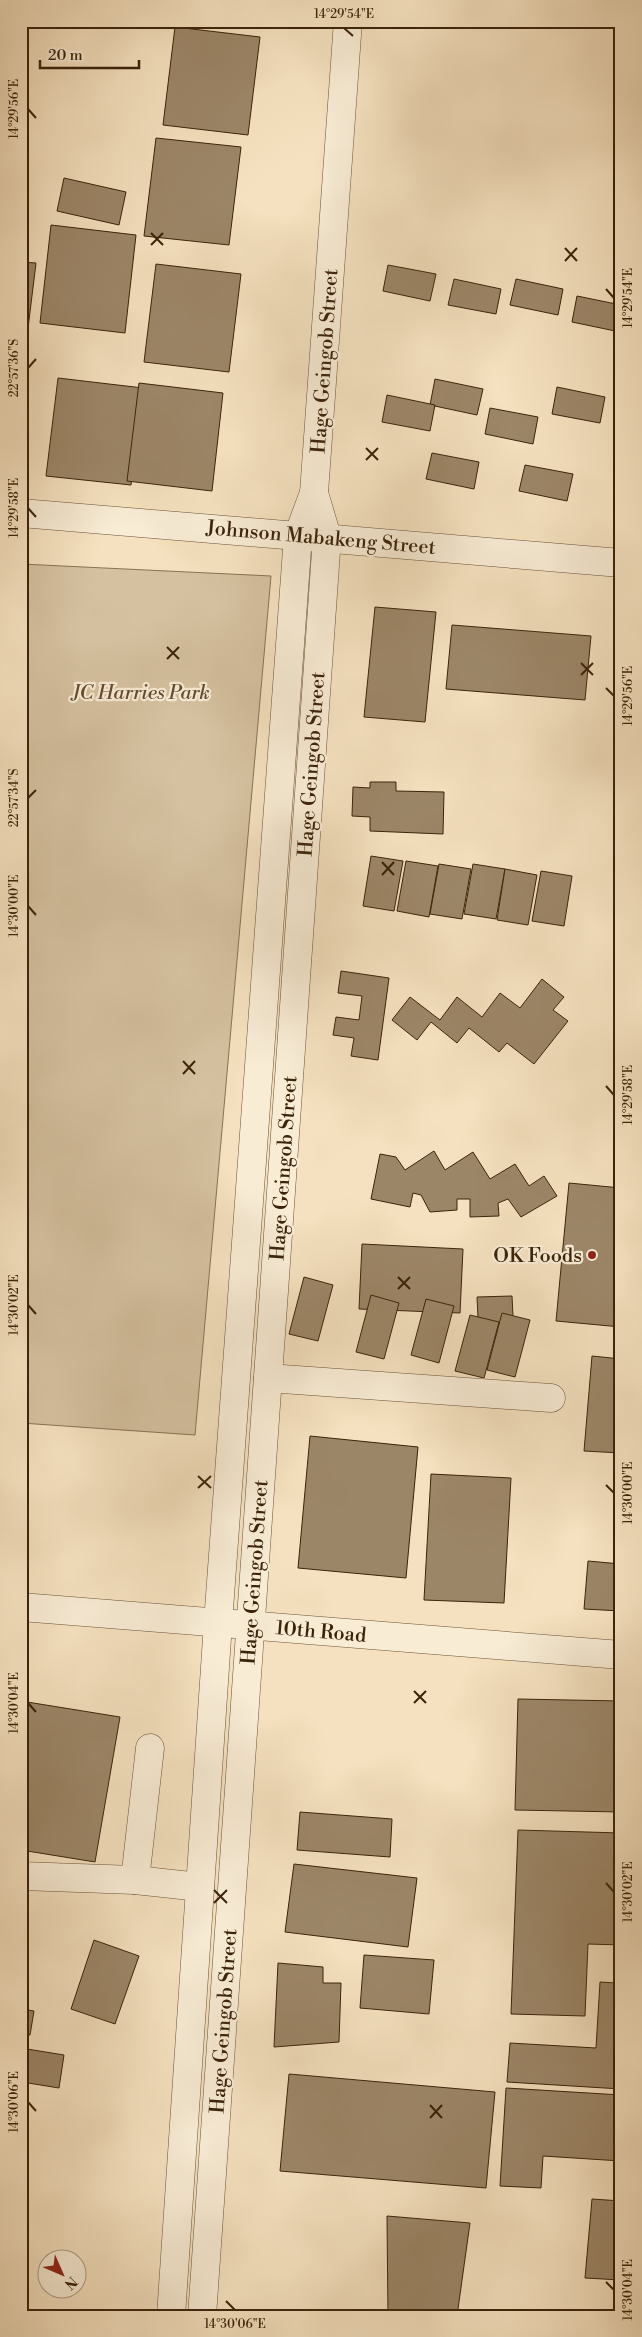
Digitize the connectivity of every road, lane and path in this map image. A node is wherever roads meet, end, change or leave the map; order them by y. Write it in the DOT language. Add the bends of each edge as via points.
graph roads {
  1 [pos="348,21"];
  2 [pos="314,493"];
  3 [pos="21,513"];
  4 [pos="298,536"];
  5 [pos="327,537"];
  6 [pos="621,563"];
  7 [pos="268,1378"];
  8 [pos="551,1398"];
  9 [pos="21,1607"];
  10 [pos="218,1623"];
  11 [pos="251,1625"];
  12 [pos="621,1655"];
  13 [pos="150,1748"];
  14 [pos="21,1876"];
  15 [pos="135,1880"];
  16 [pos="200,1887"];
  17 [pos="171,2316"];
  18 [pos="202,2316"];
  1 -- 2 [label="street, Hage Geingob Street"];
  2 -- 4 [label="street, Hage Geingob Street"];
  2 -- 5 [label="street, Hage Geingob Street"];
  3 -- 4 [label="street, Johnson Mabakeng Street"];
  4 -- 5 [label="street, Johnson Mabakeng Street"];
  4 -- 10 [label="street, Hage Geingob Street"];
  5 -- 6 [label="street, Johnson Mabakeng Street"];
  5 -- 7 [label="street, Hage Geingob Street"];
  7 -- 8 [label="street"];
  7 -- 11 [label="street, Hage Geingob Street"];
  9 -- 10 [label="street, 10th Road"];
  10 -- 11 [label="street, 10th Road"];
  10 -- 16 [label="street, Hage Geingob Street"];
  11 -- 12 [label="street, 10th Road"];
  11 -- 18 [label="street, Hage Geingob Street"];
  13 -- 15 [label="street"];
  14 -- 15 [label="street"];
  15 -- 16 [label="street"];
  16 -- 17 [label="street, Hage Geingob Street"];
}
